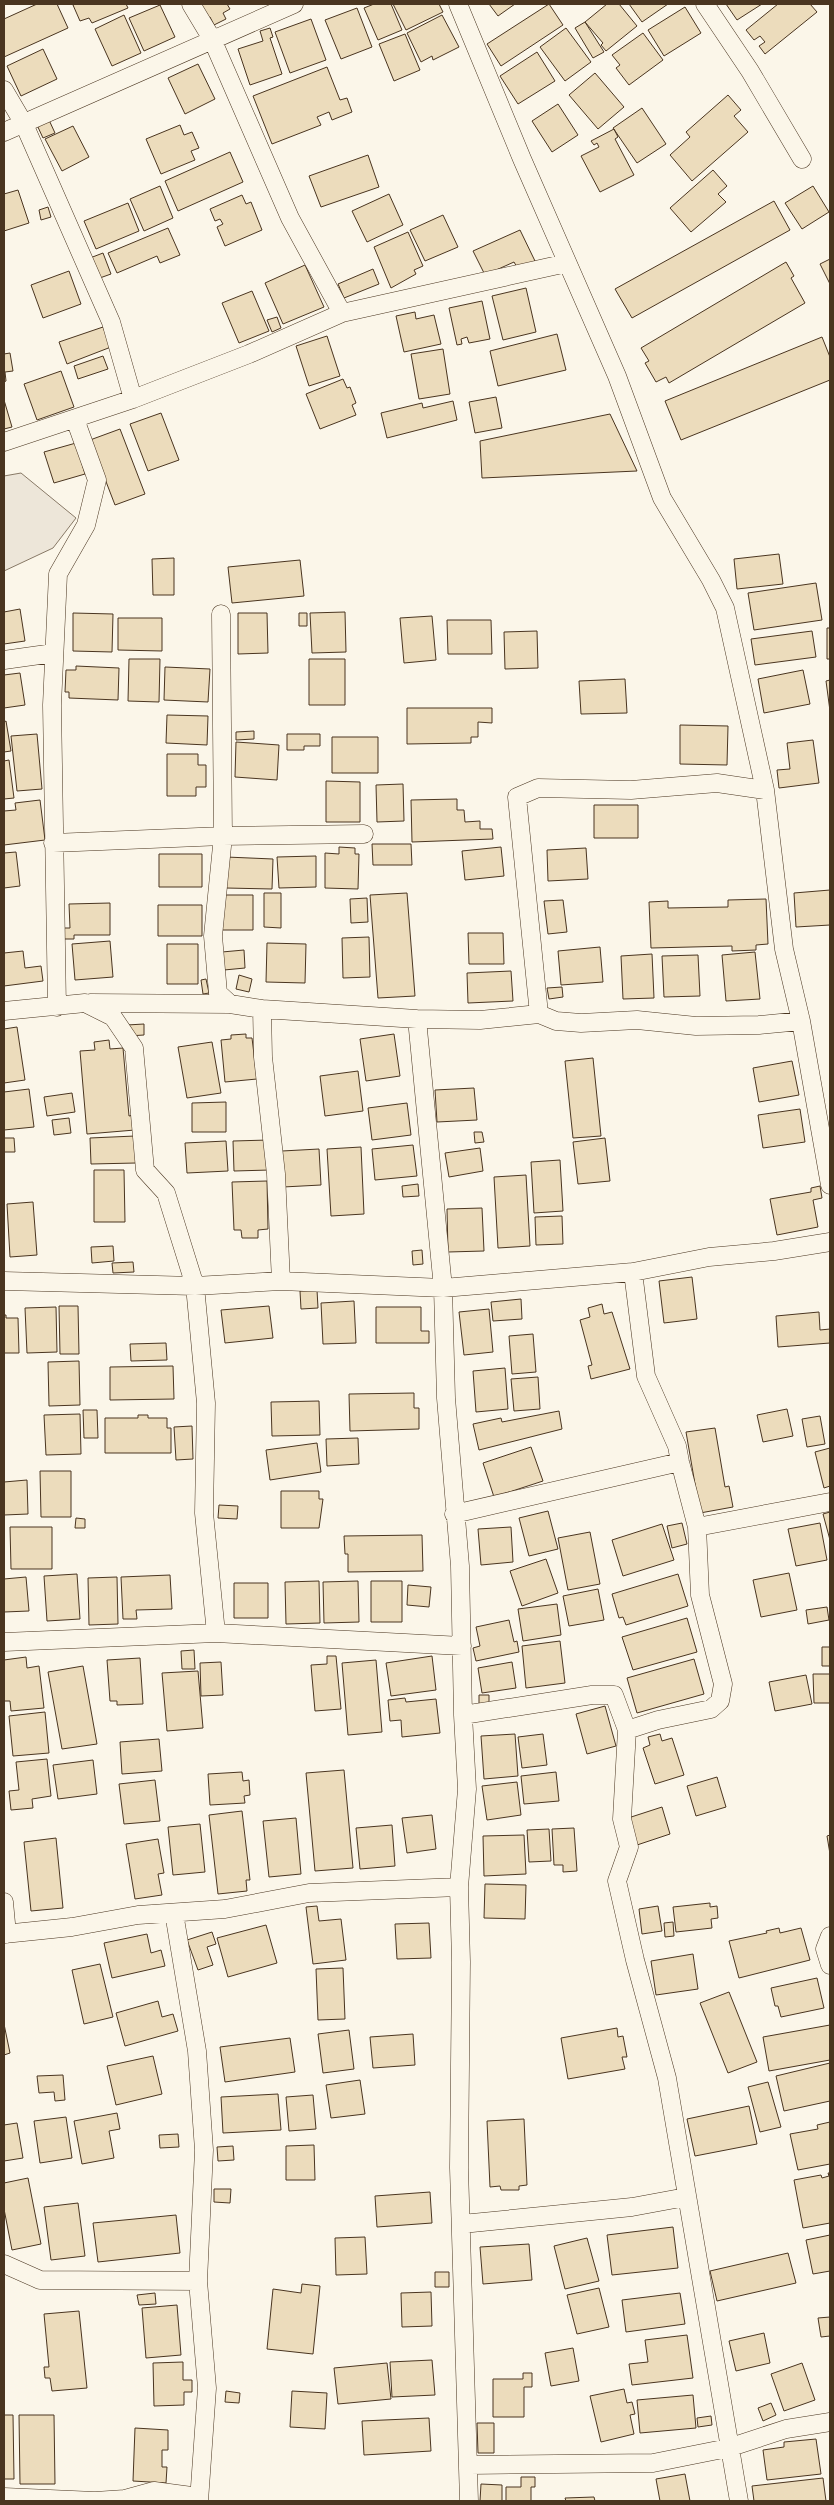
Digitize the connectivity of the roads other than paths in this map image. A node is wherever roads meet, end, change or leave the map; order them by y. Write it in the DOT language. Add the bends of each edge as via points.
graph roads {
  1 [pos="191,4"];
  2 [pos="294,4"];
  3 [pos="458,4"];
  4 [pos="705,4"];
  5 [pos="212,39"];
  6 [pos="4,90"];
  7 [pos="24,124"];
  8 [pos="4,132"];
  9 [pos="802,159"];
  10 [pos="567,263"];
  11 [pos="342,313"];
  12 [pos="133,398"];
  13 [pos="75,419"];
  14 [pos="4,442"];
  15 [pos="221,614"];
  16 [pos="54,653"];
  17 [pos="4,660"];
  18 [pos="765,790"];
  19 [pos="364,834"];
  20 [pos="224,836"];
  21 [pos="53,843"];
  22 [pos="85,1003"];
  23 [pos="230,1004"];
  24 [pos="57,1006"];
  25 [pos="262,1009"];
  26 [pos="4,1011"];
  27 [pos="539,1014"];
  28 [pos="417,1019"];
  29 [pos="801,1022"];
  30 [pos="830,1185"];
  31 [pos="830,1242"];
  32 [pos="632,1272"];
  33 [pos="4,1281"];
  34 [pos="280,1281"];
  35 [pos="195,1286"];
  36 [pos="443,1288"];
  37 [pos="680,1462"];
  38 [pos="830,1502"];
  39 [pos="454,1514"];
  40 [pos="697,1527"];
  41 [pos="216,1634"];
  42 [pos="4,1642"];
  43 [pos="462,1646"];
  44 [pos="463,1715"];
  45 [pos="627,1730"];
  46 [pos="459,1887"];
  47 [pos="4,1902"];
  48 [pos="174,1913"];
  49 [pos="5,1934"];
  50 [pos="830,1936"];
  51 [pos="830,1966"];
  52 [pos="686,2198"];
  53 [pos="462,2224"];
  54 [pos="4,2264"];
  55 [pos="198,2281"];
  56 [pos="830,2422"];
  57 [pos="728,2448"];
  58 [pos="470,2465"];
  59 [pos="4,2497"];
  60 [pos="199,2499"];
  61 [pos="469,2501"];
  62 [pos="738,2501"];
  1 -- 5 [label="street"];
  2 -- 5 [label="street"];
  3 -- 10 [label="street"];
  4 -- 9 [label="street" via="750,71"];
  5 -- 7 [label="street"];
  5 -- 11 [label="street" via="290,218"];
  6 -- 7 [label="street"];
  7 -- 8 [label="street"];
  7 -- 12 [label="street" via="110,322"];
  10 -- 11 [label="street"];
  10 -- 18 [label="street" via="617,376 662,498 725,608"];
  11 -- 12 [label="street" via="249,354"];
  12 -- 13 [label="street"];
  13 -- 14 [label="street"];
  13 -- 16 [label="street" via="97,480 86,525 58,574"];
  15 -- 20 [label="street"];
  16 -- 17 [label="street"];
  16 -- 21 [label="street"];
  18 -- 27 [label="street" via="717,783 631,790 538,788 517,797"];
  18 -- 29 [label="street" via="784,949"];
  19 -- 20 [label="street"];
  20 -- 21 [label="street"];
  20 -- 23 [label="street" via="213,936 218,993"];
  21 -- 24 [label="street"];
  22 -- 23 [label="street"];
  22 -- 24 [label="street"];
  22 -- 35 [label="street" via="113,1017 134,1048 145,1170 166,1193"];
  23 -- 25 [label="street"];
  24 -- 26 [label="street"];
  25 -- 28 [label="street"];
  25 -- 34 [label="street" via="263,1056 275,1164"];
  27 -- 28 [label="street" via="480,1020"];
  27 -- 29 [label="street" via="581,1023 637,1020 696,1026 750,1026"];
  28 -- 36 [label="street"];
  29 -- 30 [label="street"];
  31 -- 32 [label="street" via="709,1257"];
  32 -- 36 [label="street"];
  32 -- 37 [label="street" via="646,1376 678,1446"];
  33 -- 35 [label="street"];
  34 -- 35 [label="street"];
  34 -- 36 [label="street"];
  35 -- 41 [label="street" via="206,1403 204,1513"];
  36 -- 39 [label="street"];
  37 -- 39 [label="street"];
  37 -- 40 [label="street"];
  38 -- 40 [label="street"];
  39 -- 43 [label="street" via="460,1566"];
  40 -- 45 [label="street" via="700,1595 723,1684 720,1701 703,1712 658,1720"];
  41 -- 42 [label="street"];
  41 -- 43 [label="street"];
  43 -- 44 [label="street"];
  44 -- 45 [label="street" via="592,1695 614,1695"];
  44 -- 46 [label="street" via="467,1789"];
  45 -- 52 [label="street" via="622,1819 629,1847 617,1881 667,2078"];
  46 -- 48 [label="street" via="308,1893 225,1909"];
  46 -- 53 [label="street" via="459,2168"];
  47 -- 49 [label="street"];
  48 -- 49 [label="street"];
  48 -- 55 [label="street" via="197,2051 203,2130"];
  50 -- 51 [label="street" via="825,1949"];
  52 -- 53 [label="street" via="632,2207"];
  52 -- 57 [label="street"];
  53 -- 58 [label="street" via="464,2360"];
  54 -- 55 [label="street" via="40,2280"];
  55 -- 60 [label="street" via="207,2388"];
  56 -- 57 [label="street" via="786,2429"];
  57 -- 58 [label="street" via="653,2463"];
  57 -- 62 [label="street"];
  58 -- 61 [label="street"];
  59 -- 60 [label="street" via="102,2500 125,2499 154,2491"];
}
